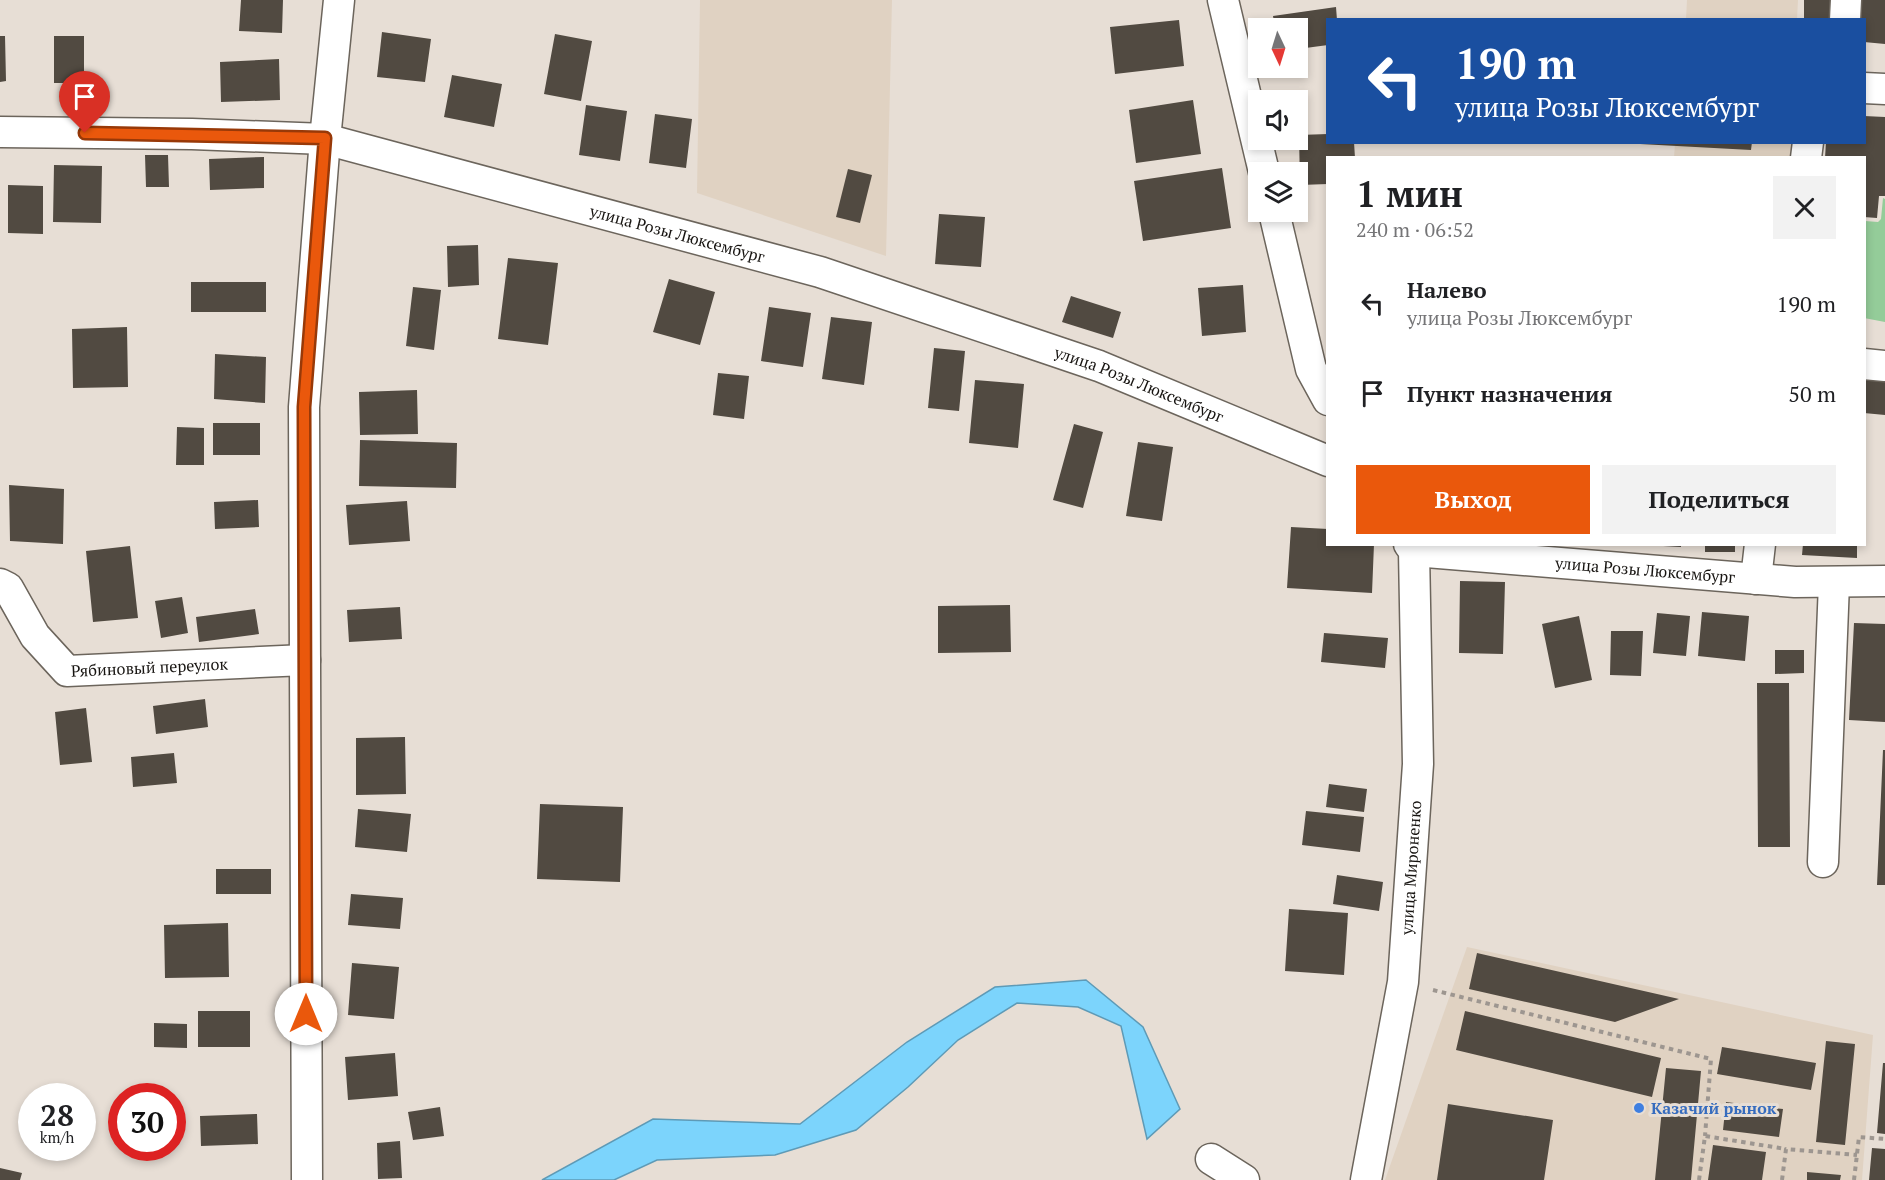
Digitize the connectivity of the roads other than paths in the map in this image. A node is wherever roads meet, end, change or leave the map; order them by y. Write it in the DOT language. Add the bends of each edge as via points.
graph roads {
  1 [pos="339,0"];
  2 [pos="1224,0"];
  3 [pos="1846,0"];
  4 [pos="1845,18"];
  5 [pos="1866,88"];
  6 [pos="1885,89"];
  7 [pos="0,132"];
  8 [pos="325,138"];
  9 [pos="1262,162"];
  10 [pos="1276,222"];
  11 [pos="1866,364"];
  12 [pos="1885,366"];
  13 [pos="1326,396"];
  14 [pos="1326,460"];
  15 [pos="1760,546"];
  16 [pos="1411,548"];
  17 [pos="1756,579"];
  18 [pos="1885,581"];
  19 [pos="1834,583"];
  20 [pos="0,584"];
  21 [pos="305,660"];
  22 [pos="1823,862"];
  23 [pos="1211,1159"];
  24 [pos="306,1180"];
  25 [pos="1244,1180"];
  26 [pos="1366,1180"];
  1 -- 8 [label="street"];
  2 -- 9 [label="street"];
  3 -- 4 [label="street"];
  5 -- 6 [label="street"];
  7 -- 8 [label="street, улица Розы Люксембург"];
  8 -- 14 [label="street, улица Розы Люксембург" via="820,272 1099,366"];
  8 -- 21 [label="street" via="304,407"];
  10 -- 13 [label="street" via="1311,369"];
  11 -- 12 [label="street"];
  15 -- 17 [label="street"];
  16 -- 17 [label="street, улица Розы Люксембург"];
  16 -- 26 [label="street, улица Мироненко" via="1418,764 1403,982"];
  17 -- 19 [label="street, улица Розы Люксембург"];
  18 -- 19 [label="street, улица Розы Люксембург"];
  19 -- 22 [label="street"];
  20 -- 21 [label="street, Рябиновый переулок" via="8,588 35,636 67,671"];
  21 -- 24 [label="street"];
  23 -- 25 [label="street"];
}
